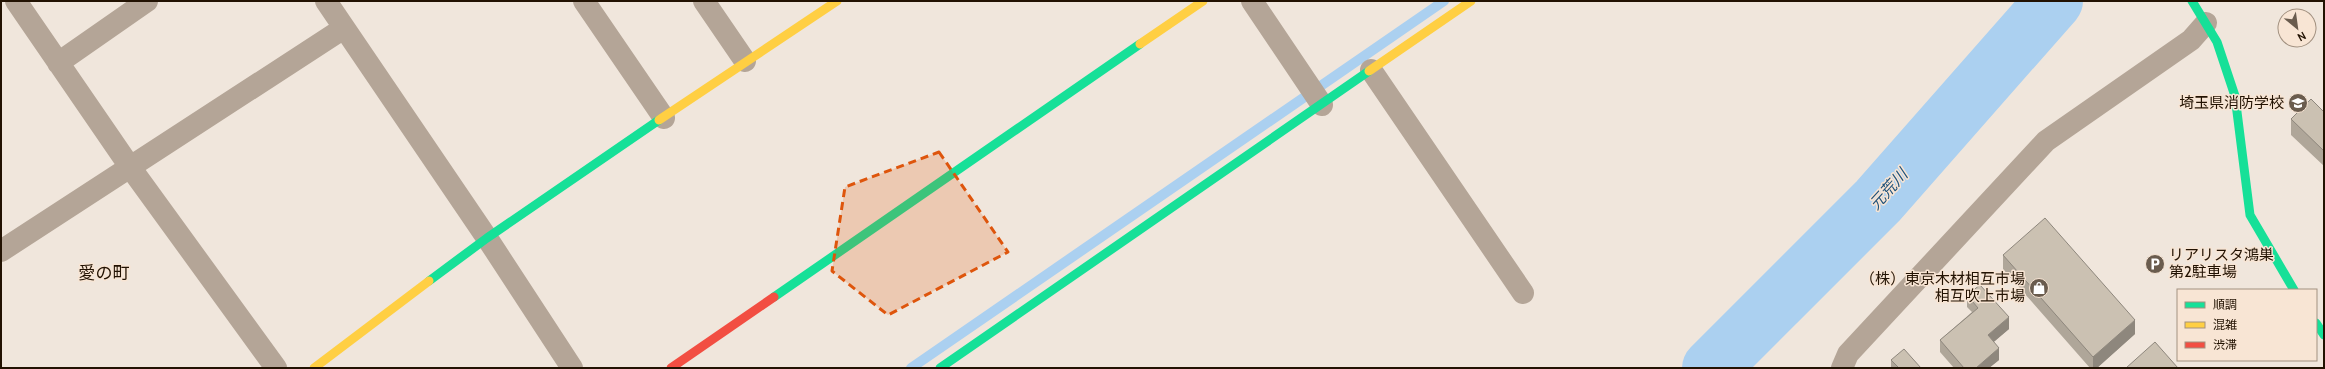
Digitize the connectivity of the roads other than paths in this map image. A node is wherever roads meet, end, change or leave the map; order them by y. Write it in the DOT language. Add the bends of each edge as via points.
graph roads {
  1 [pos="16,1"];
  2 [pos="147,1"];
  3 [pos="326,1"];
  4 [pos="584,1"];
  5 [pos="704,1"];
  6 [pos="837,1"];
  7 [pos="1203,1"];
  8 [pos="1252,1"];
  9 [pos="1470,1"];
  10 [pos="2192,1"];
  11 [pos="2206,23"];
  12 [pos="344,28"];
  13 [pos="745,61"];
  14 [pos="58,63"];
  15 [pos="1372,70"];
  16 [pos="1322,105"];
  17 [pos="664,118"];
  18 [pos="130,167"];
  19 [pos="487,238"];
  20 [pos="1,251"];
  21 [pos="2293,289"];
  22 [pos="1523,293"];
  23 [pos="2317,324"];
  24 [pos="2324,335"];
  25 [pos="276,368"];
  26 [pos="314,368"];
  27 [pos="572,368"];
  28 [pos="671,368"];
  29 [pos="940,368"];
  30 [pos="1842,368"];
  1 -- 14 [label="street"];
  2 -- 14 [label="street"];
  3 -- 12 [label="street"];
  4 -- 17 [label="street"];
  5 -- 13 [label="street"];
  6 -- 13 [label="street"];
  7 -- 28 [label="street"];
  8 -- 16 [label="street"];
  9 -- 15 [label="street"];
  10 -- 11 [label="street"];
  11 -- 21 [label="street" via="2217,42 2235,96 2250,215"];
  11 -- 30 [label="street" via="2191,40 2046,141 1848,354"];
  12 -- 18 [label="street"];
  12 -- 19 [label="street"];
  13 -- 17 [label="street"];
  14 -- 18 [label="street"];
  15 -- 16 [label="street"];
  15 -- 22 [label="street"];
  16 -- 29 [label="street"];
  17 -- 19 [label="street"];
  18 -- 20 [label="street"];
  18 -- 25 [label="street"];
  19 -- 26 [label="street"];
  19 -- 27 [label="street"];
  23 -- 24 [label="street"];
}
